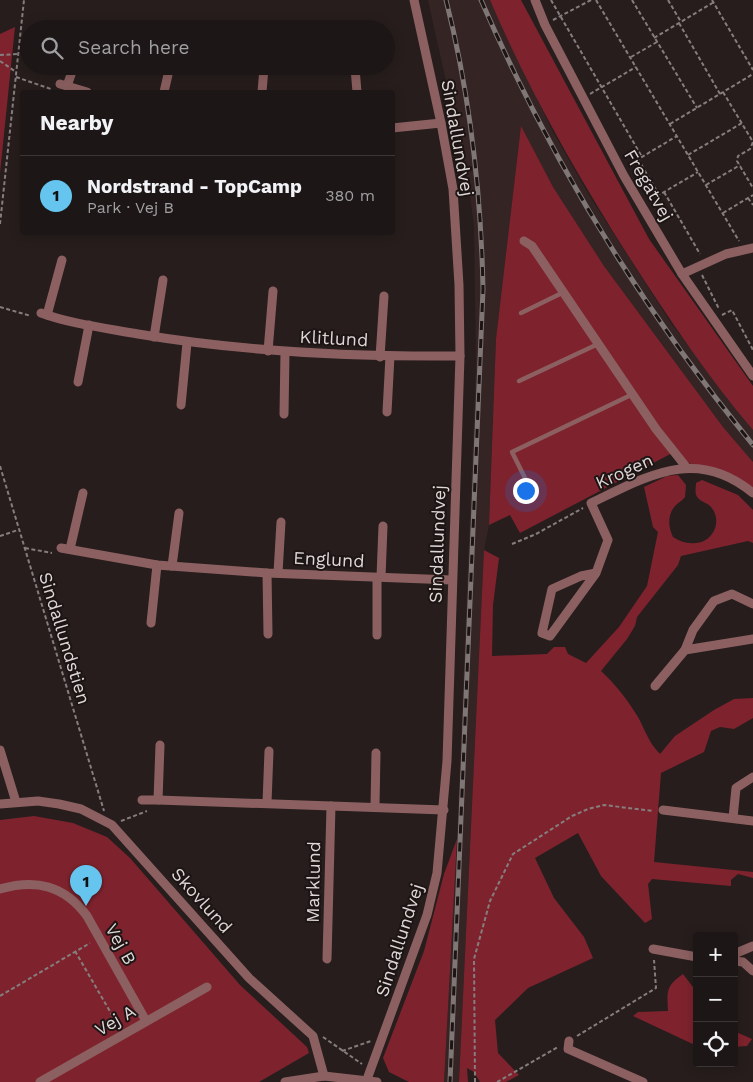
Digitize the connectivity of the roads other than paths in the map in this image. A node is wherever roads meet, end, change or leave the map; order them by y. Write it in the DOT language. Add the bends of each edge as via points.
graph roads {
  1 [pos="414,0"];
  2 [pos="536,0"];
  3 [pos="72,75"];
  4 [pos="168,75"];
  5 [pos="263,75"];
  6 [pos="355,75"];
  7 [pos="69,88"];
  8 [pos="164,90"];
  9 [pos="262,90"];
  10 [pos="356,90"];
  11 [pos="441,123"];
  12 [pos="395,128"];
  13 [pos="524,241"];
  14 [pos="749,249"];
  15 [pos="62,260"];
  16 [pos="682,274"];
  17 [pos="163,280"];
  18 [pos="273,291"];
  19 [pos="562,292"];
  20 [pos="384,296"];
  21 [pos="521,313"];
  22 [pos="89,325"];
  23 [pos="154,337"];
  24 [pos="187,343"];
  25 [pos="598,344"];
  26 [pos="268,351"];
  27 [pos="285,352"];
  28 [pos="460,356"];
  29 [pos="385,357"];
  30 [pos="753,376"];
  31 [pos="519,381"];
  32 [pos="78,382"];
  33 [pos="633,394"];
  34 [pos="181,405"];
  35 [pos="387,412"];
  36 [pos="284,414"];
  37 [pos="686,468"];
  38 [pos="529,486"];
  39 [pos="83,493"];
  40 [pos="753,493"];
  41 [pos="179,513"];
  42 [pos="281,522"];
  43 [pos="383,526"];
  44 [pos="157,565"];
  45 [pos="172,566"];
  46 [pos="267,573"];
  47 [pos="278,573"];
  48 [pos="596,573"];
  49 [pos="379,578"];
  50 [pos="452,580"];
  51 [pos="753,604"];
  52 [pos="151,623"];
  53 [pos="268,634"];
  54 [pos="377,636"];
  55 [pos="753,639"];
  56 [pos="685,650"];
  57 [pos="655,686"];
  58 [pos="160,745"];
  59 [pos="0,750"];
  60 [pos="269,751"];
  61 [pos="376,753"];
  62 [pos="753,777"];
  63 [pos="142,800"];
  64 [pos="158,800"];
  65 [pos="16,802"];
  66 [pos="267,803"];
  67 [pos="0,804"];
  68 [pos="331,806"];
  69 [pos="375,806"];
  70 [pos="444,810"];
  71 [pos="663,810"];
  72 [pos="733,818"];
  73 [pos="753,821"];
  74 [pos="0,889"];
  75 [pos="753,946"];
  76 [pos="653,949"];
  77 [pos="738,952"];
  78 [pos="693,956"];
  79 [pos="327,959"];
  80 [pos="738,961"];
  81 [pos="753,971"];
  82 [pos="207,987"];
  83 [pos="146,1022"];
  84 [pos="569,1040"];
  85 [pos="324,1076"];
  86 [pos="366,1081"];
  87 [pos="40,1082"];
  88 [pos="285,1082"];
  89 [pos="377,1082"];
  90 [pos="643,1082"];
  1 -- 11 [label="street, Sindallundvej"];
  2 -- 16 [label="street, Fregatvej" via="545,25 620,170"];
  3 -- 7 [label="street"];
  4 -- 8 [label="street"];
  5 -- 9 [label="street"];
  6 -- 10 [label="street"];
  11 -- 12 [label="street"];
  11 -- 28 [label="street, Sindallundvej" via="453,189 460,285"];
  13 -- 19 [label="street" via="532,246"];
  14 -- 16 [label="street" via="726,254"];
  15 -- 22 [label="street, Klitlund" via="44,314"];
  16 -- 30 [label="street, Fregatvej"];
  17 -- 23 [label="street"];
  18 -- 26 [label="street"];
  19 -- 21 [label="lane"];
  19 -- 25 [label="street"];
  20 -- 29 [label="street, Klitlund"];
  22 -- 23 [label="street, Klitlund"];
  22 -- 32 [label="street"];
  23 -- 24 [label="street, Klitlund"];
  24 -- 26 [label="street, Klitlund"];
  24 -- 34 [label="street"];
  25 -- 31 [label="lane"];
  25 -- 33 [label="street"];
  26 -- 27 [label="street, Klitlund"];
  27 -- 29 [label="street, Klitlund"];
  27 -- 36 [label="street, Klitlund"];
  28 -- 29 [label="street, Klitlund"];
  28 -- 50 [label="street, Sindallundvej"];
  29 -- 35 [label="street, Klitlund"];
  33 -- 37 [label="street"];
  33 -- 38 [label="lane" via="512,452"];
  37 -- 40 [label="street, Krogen" via="727,477"];
  37 -- 48 [label="street, Krogen" via="651,474 591,503 608,540"];
  39 -- 44 [label="street, Englund" via="66,549"];
  41 -- 45 [label="street"];
  42 -- 47 [label="street, Englund"];
  43 -- 49 [label="street, Englund"];
  44 -- 45 [label="street, Englund"];
  44 -- 52 [label="street"];
  45 -- 46 [label="street, Englund"];
  46 -- 47 [label="street, Englund"];
  46 -- 53 [label="street, Englund"];
  47 -- 49 [label="street, Englund"];
  48 -- 48 [label="street" via="550,636 542,633 552,588"];
  49 -- 50 [label="street, Englund"];
  49 -- 54 [label="street, Englund"];
  50 -- 70 [label="street, Sindallundvej"];
  51 -- 56 [label="street" via="732,594 714,601 693,630"];
  55 -- 56 [label="street"];
  56 -- 57 [label="street"];
  58 -- 64 [label="street"];
  59 -- 65 [label="street"];
  60 -- 66 [label="street"];
  61 -- 69 [label="street"];
  62 -- 72 [label="street" via="736,788"];
  63 -- 64 [label="street"];
  64 -- 66 [label="street"];
  65 -- 67 [label="street, Skovlund"];
  65 -- 85 [label="street, Skovlund" via="38,801 81,809 112,825 249,978 312,1036"];
  66 -- 68 [label="street"];
  68 -- 69 [label="street"];
  68 -- 79 [label="street, Marklund"];
  69 -- 70 [label="street"];
  70 -- 86 [label="street, Sindallundvej" via="437,873 427,915"];
  71 -- 72 [label="street"];
  72 -- 73 [label="street"];
  74 -- 83 [label="street, Vej B" via="19,884 38,885 66,894 76,901"];
  75 -- 77 [label="street"];
  76 -- 78 [label="street"];
  80 -- 81 [label="street"];
  82 -- 83 [label="street, Vej A"];
  83 -- 87 [label="street, Vej A"];
  84 -- 90 [label="street" via="568,1049"];
  85 -- 86 [label="street"];
  85 -- 88 [label="street"];
  86 -- 89 [label="street"];
}
